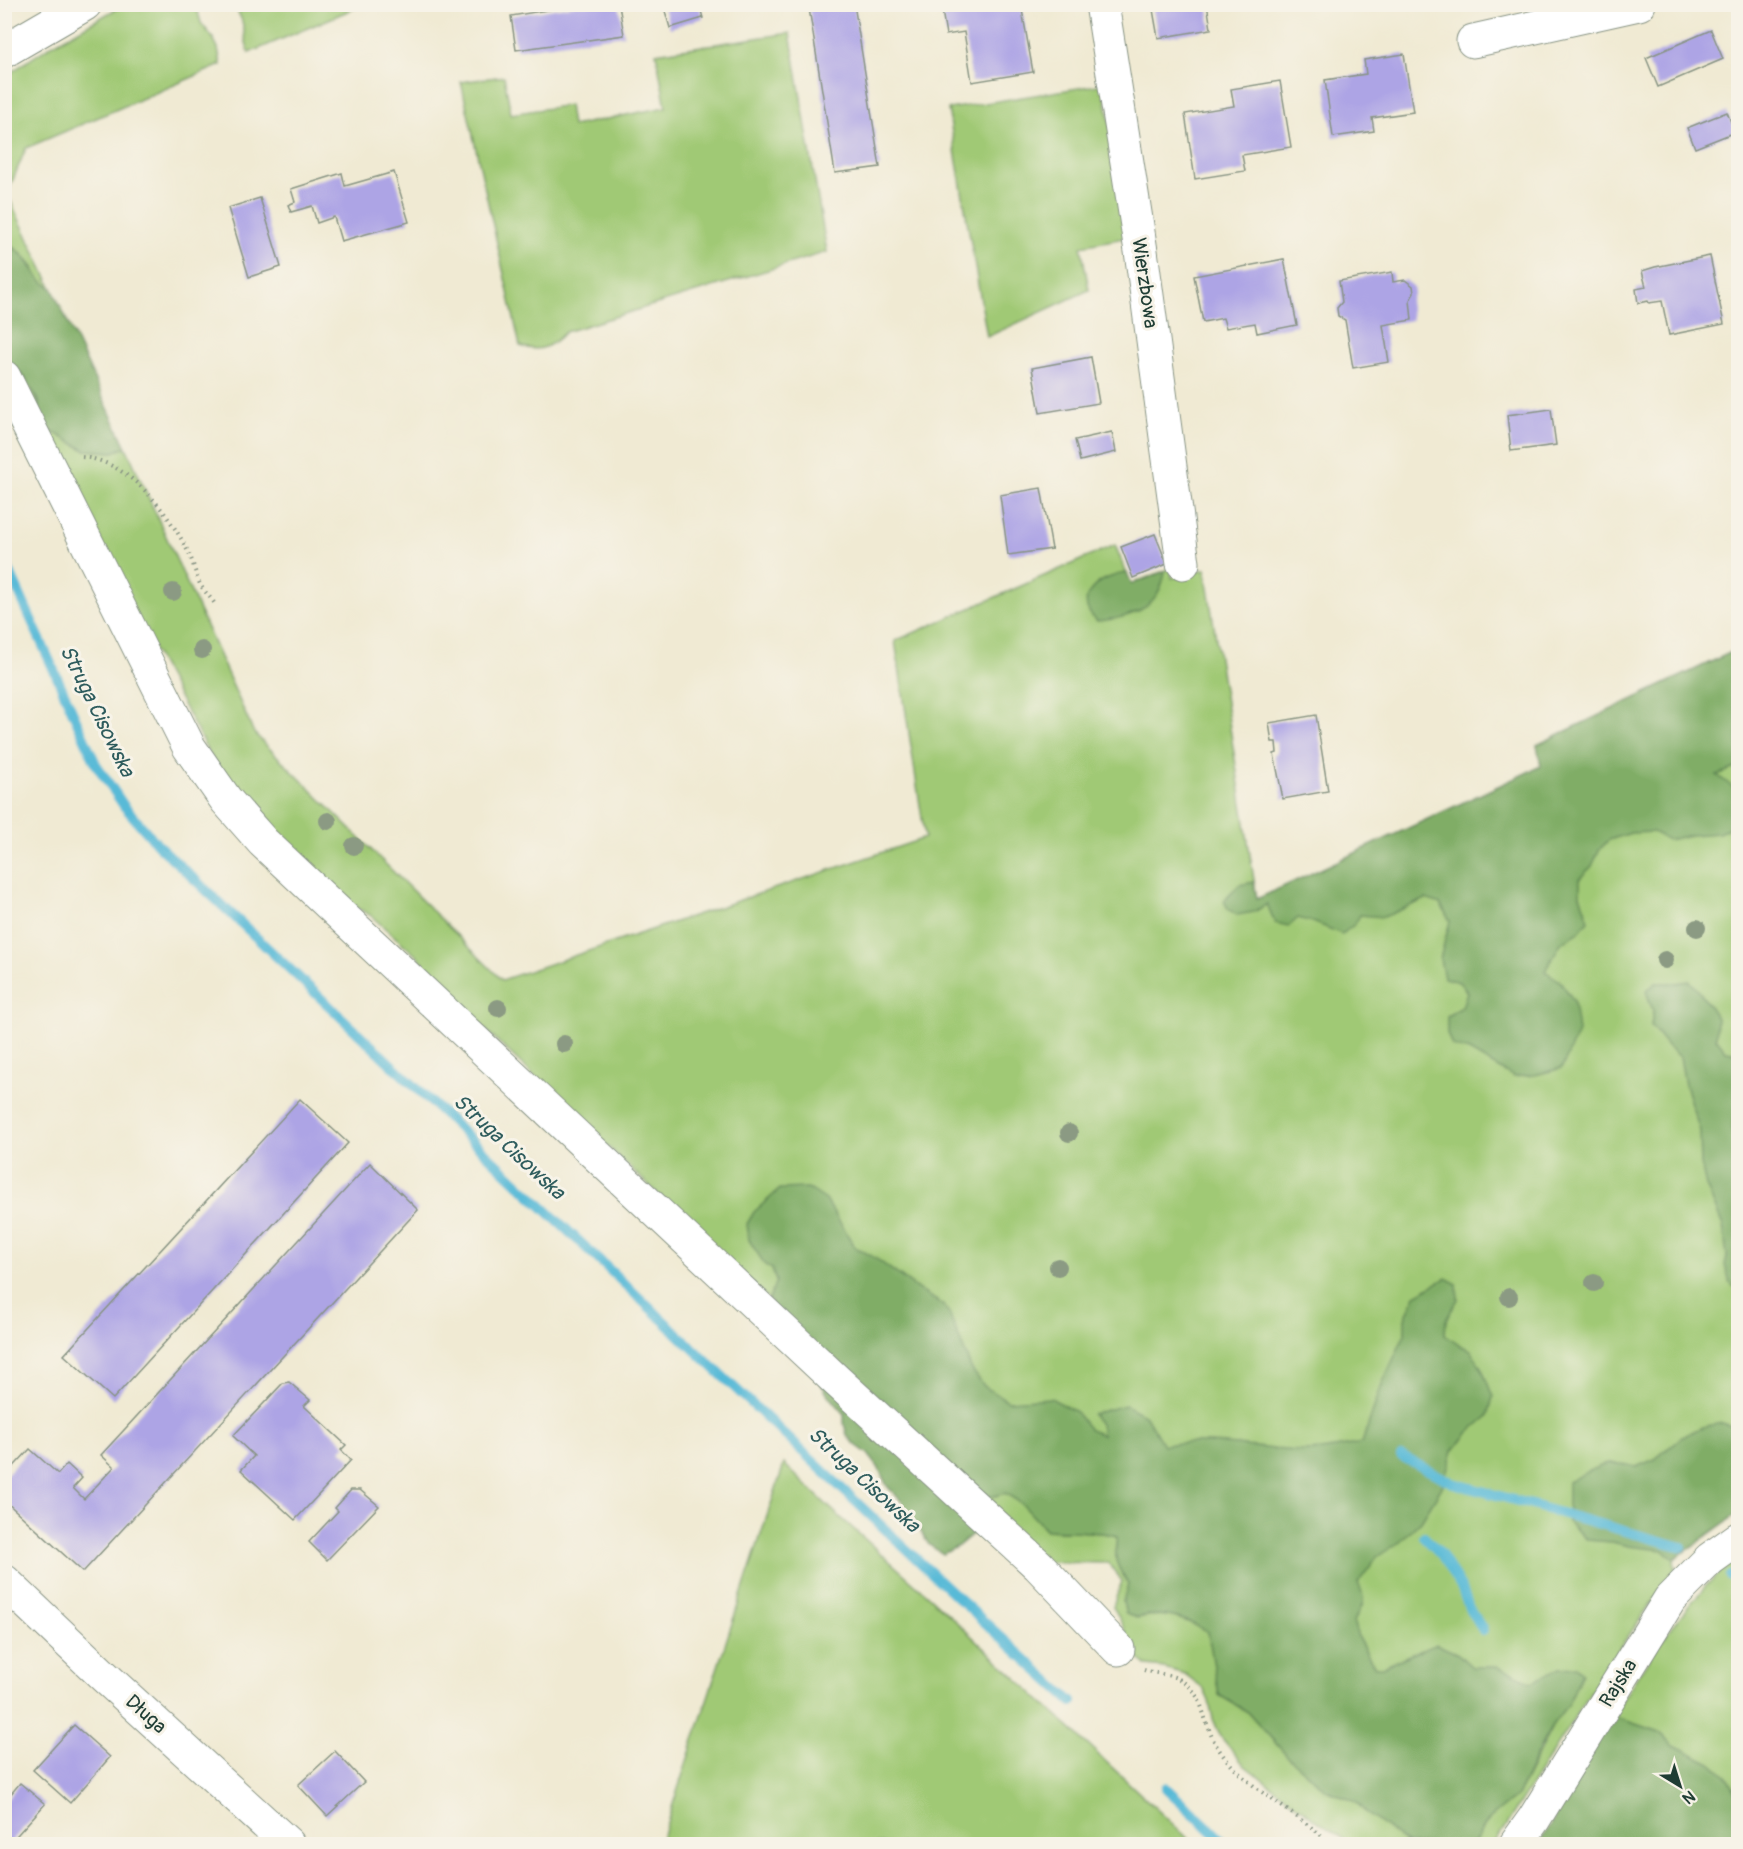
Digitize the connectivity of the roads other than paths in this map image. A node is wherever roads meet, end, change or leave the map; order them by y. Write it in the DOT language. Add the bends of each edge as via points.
graph roads {
  1 [pos="85,4"];
  2 [pos="1102,4"];
  3 [pos="1639,4"];
  4 [pos="1473,41"];
  5 [pos="4,51"];
  6 [pos="4,378"];
  7 [pos="1183,563"];
  8 [pos="1738,1539"];
  9 [pos="4,1581"];
  10 [pos="1118,1649"];
  11 [pos="288,1845"];
  12 [pos="1516,1845"];
  1 -- 5 [label="street"];
  2 -- 7 [label="street, Wierzbowa" via="1141,250"];
  3 -- 4 [label="street"];
  6 -- 10 [label="street" via="189,747 226,800 263,842 1038,1565"];
  8 -- 12 [label="street, Rajska" via="1710,1559 1670,1599"];
  9 -- 11 [label="street, Długa"];
}
